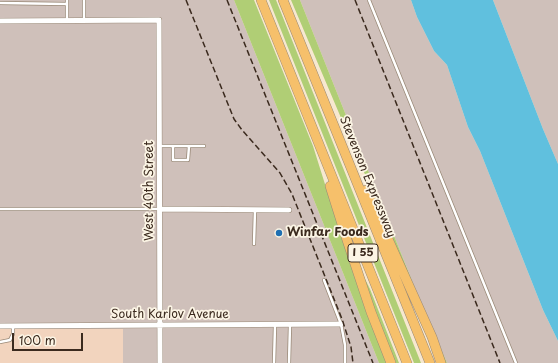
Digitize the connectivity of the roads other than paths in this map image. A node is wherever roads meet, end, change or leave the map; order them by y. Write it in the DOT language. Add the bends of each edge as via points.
graph roads {
  1 [pos="67,0"];
  2 [pos="84,0"];
  3 [pos="261,0"];
  4 [pos="283,0"];
  5 [pos="369,0"];
  6 [pos="0,3"];
  7 [pos="67,4"];
  8 [pos="67,20"];
  9 [pos="84,20"];
  10 [pos="0,21"];
  11 [pos="333,123"];
  12 [pos="319,144"];
  13 [pos="159,146"];
  14 [pos="173,146"];
  15 [pos="189,146"];
  16 [pos="204,146"];
  17 [pos="160,209"];
  18 [pos="0,210"];
  19 [pos="255,210"];
  20 [pos="289,210"];
  21 [pos="254,244"];
  22 [pos="324,280"];
  23 [pos="290,324"];
  24 [pos="341,324"];
  25 [pos="160,325"];
  26 [pos="275,325"];
  27 [pos="0,326"];
  28 [pos="14,326"];
  29 [pos="0,342"];
  30 [pos="160,363"];
  31 [pos="274,363"];
  32 [pos="289,363"];
  33 [pos="345,363"];
  34 [pos="391,363"];
  35 [pos="407,363"];
  36 [pos="430,363"];
  37 [pos="441,363"];
  38 [pos="516,363"];
  1 -- 7 [label="lane"];
  2 -- 9 [label="lane"];
  3 -- 12 [label="highway, I 55"];
  4 -- 11 [label="highway, Stevenson Expressway / I 55"];
  5 -- 38 [label="lane"];
  6 -- 7 [label="lane"];
  7 -- 8 [label="lane"];
  8 -- 9 [label="street"];
  8 -- 10 [label="street"];
  9 -- 13 [label="street, West 40th Street" via="159,20"];
  11 -- 36 [label="highway, Stevenson Expressway / I 55"];
  11 -- 37 [label="highway" via="352,157"];
  12 -- 34 [label="highway" via="347,240"];
  12 -- 35 [label="highway, I 55"];
  13 -- 14 [label="lane"];
  13 -- 17 [label="street, West 40th Street"];
  14 -- 15 [label="lane"];
  14 -- 15 [label="lane" via="173,160 188,160"];
  15 -- 16 [label="lane"];
  17 -- 18 [label="lane"];
  17 -- 19 [label="street"];
  17 -- 25 [label="street, West 40th Street"];
  19 -- 20 [label="street"];
  19 -- 21 [label="lane"];
  22 -- 24 [label="lane"];
  23 -- 24 [label="street, South Karlov Avenue"];
  23 -- 26 [label="street, South Karlov Avenue"];
  23 -- 32 [label="lane"];
  24 -- 33 [label="lane"];
  25 -- 26 [label="street, South Karlov Avenue"];
  25 -- 28 [label="street, South Karlov Avenue"];
  25 -- 30 [label="street, West 40th Street"];
  26 -- 31 [label="lane"];
  27 -- 28 [label="street, South Karlov Avenue"];
  28 -- 29 [label="lane" via="14,334 10,340"];
}
